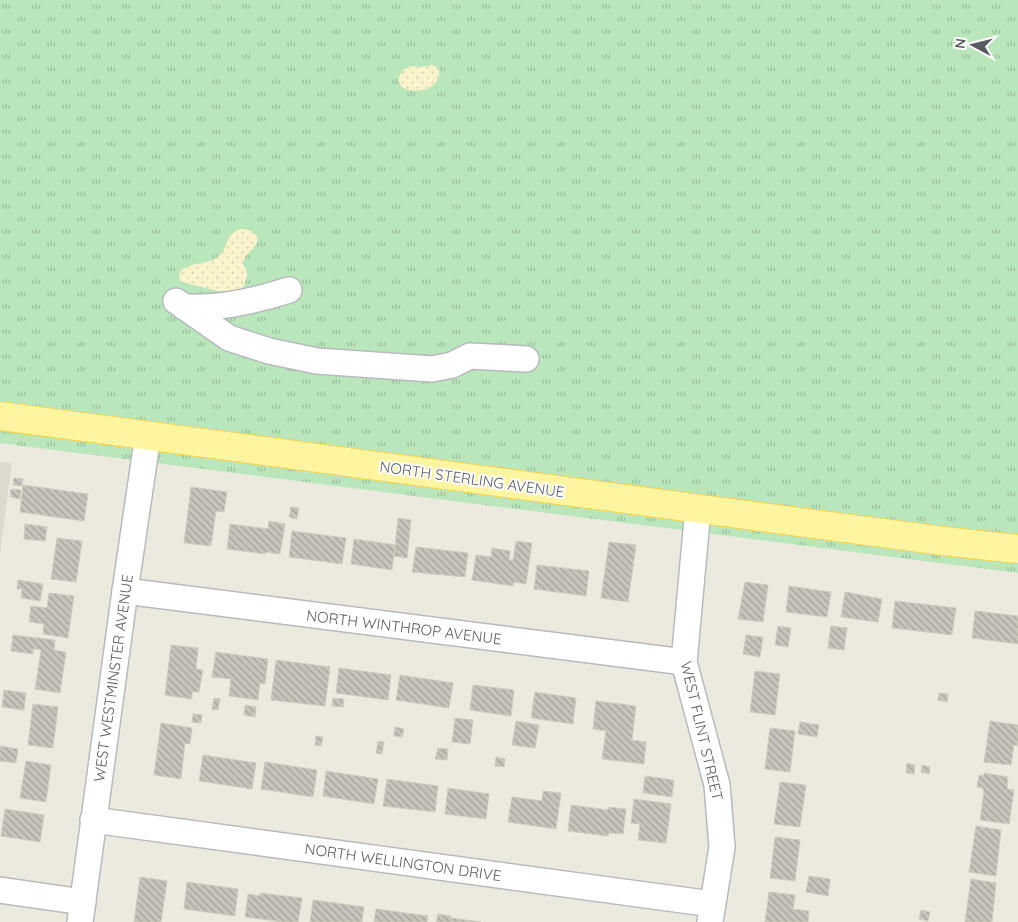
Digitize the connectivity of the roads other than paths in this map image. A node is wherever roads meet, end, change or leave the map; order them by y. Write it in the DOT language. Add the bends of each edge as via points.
graph roads {
  1 [pos="289,290"];
  2 [pos="526,359"];
  3 [pos="0,416"];
  4 [pos="148,435"];
  5 [pos="698,509"];
  6 [pos="943,542"];
  7 [pos="1018,549"];
  8 [pos="1018,557"];
  9 [pos="125,591"];
  10 [pos="684,662"];
  11 [pos="93,820"];
  12 [pos="0,890"];
  13 [pos="81,912"];
  14 [pos="711,913"];
  1 -- 2 [label="street" via="238,303 199,308 180,304 229,338 317,361 432,369 452,365 470,356"];
  3 -- 4 [label="main road, NORTH STERLING AVENUE"];
  4 -- 5 [label="main road, NORTH STERLING AVENUE"];
  4 -- 9 [label="street, WEST WESTMINSTER AVENUE"];
  5 -- 6 [label="main road, NORTH STERLING AVENUE"];
  5 -- 10 [label="street, WEST FLINT STREET"];
  6 -- 7 [label="main road, NORTH STERLING AVENUE"];
  6 -- 8 [label="main road, NORTH STERLING AVENUE"];
  9 -- 10 [label="street, NORTH WINTHROP AVENUE"];
  9 -- 11 [label="street, WEST WESTMINSTER AVENUE"];
  10 -- 14 [label="street, WEST FLINT STREET" via="717,785 722,846"];
  11 -- 13 [label="street, WEST WESTMINSTER AVENUE"];
  11 -- 14 [label="street, NORTH WELLINGTON DRIVE"];
  12 -- 13 [label="street"];
}
